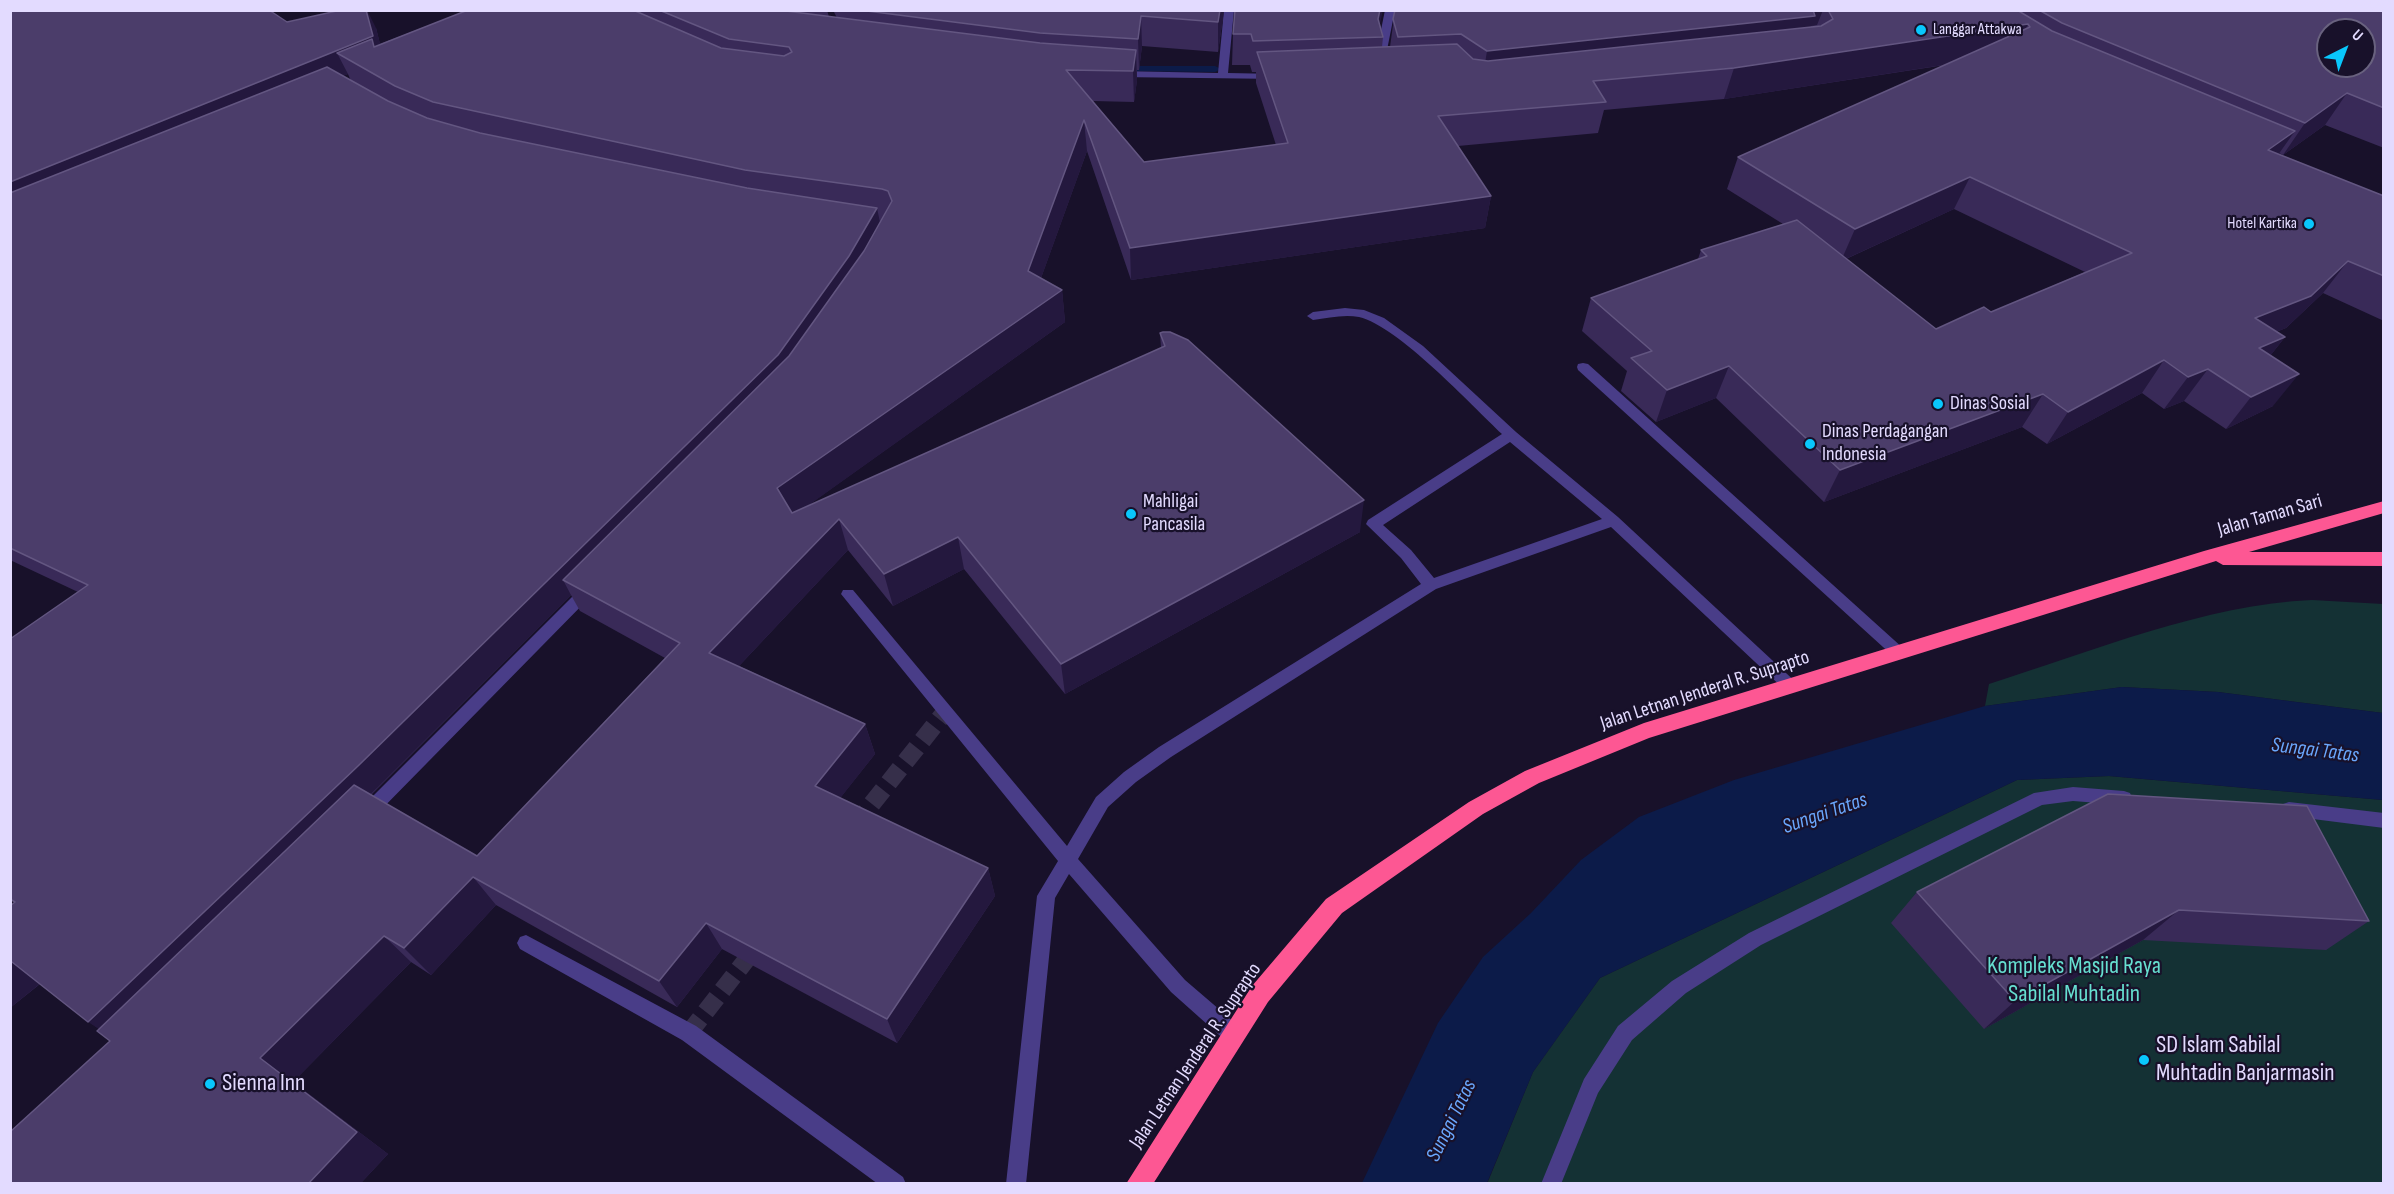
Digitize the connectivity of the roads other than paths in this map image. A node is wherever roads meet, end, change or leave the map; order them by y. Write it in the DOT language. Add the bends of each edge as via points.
graph roads {
  1 [pos="1229,10"];
  2 [pos="1390,10"];
  3 [pos="1102,73"];
  4 [pos="1378,73"];
  5 [pos="1223,77"];
  6 [pos="1284,77"];
  7 [pos="1313,316"];
  8 [pos="1583,367"];
  9 [pos="1511,435"];
  10 [pos="2384,507"];
  11 [pos="1612,521"];
  12 [pos="2204,558"];
  13 [pos="2384,560"];
  14 [pos="601,577"];
  15 [pos="1431,585"];
  16 [pos="849,594"];
  17 [pos="1899,653"];
  18 [pos="1792,686"];
  19 [pos="2142,799"];
  20 [pos="2269,808"];
  21 [pos="2384,821"];
  22 [pos="351,828"];
  23 [pos="1067,859"];
  24 [pos="526,943"];
  25 [pos="1234,1035"];
  26 [pos="896,1184"];
  27 [pos="1016,1184"];
  28 [pos="1138,1184"];
  29 [pos="1551,1184"];
  1 -- 5 [label="street"];
  2 -- 4 [label="street" via="1383,50 1395,72"];
  3 -- 5 [label="street"];
  5 -- 6 [label="street"];
  7 -- 9 [label="street" via="1364,314 1393,328"];
  8 -- 17 [label="street"];
  9 -- 11 [label="street"];
  9 -- 15 [label="street" via="1368,520 1406,554"];
  10 -- 12 [label="highway, Jalan Taman Sari"];
  11 -- 15 [label="street"];
  11 -- 18 [label="street"];
  12 -- 13 [label="highway, Jalan Taman Sari"];
  12 -- 17 [label="highway, Jalan Letnan Jenderal R. Suprapto"];
  14 -- 22 [label="street"];
  15 -- 23 [label="street" via="1130,777 1102,802"];
  16 -- 23 [label="street"];
  17 -- 18 [label="highway, Jalan Letnan Jenderal R. Suprapto"];
  18 -- 25 [label="highway, Jalan Letnan Jenderal R. Suprapto" via="1644,731 1532,777 1476,808 1334,906 1260,994"];
  19 -- 29 [label="street" via="2073,794 2040,798 1755,939 1679,987 1625,1033 1591,1086"];
  20 -- 21 [label="street"];
  23 -- 25 [label="street" via="1178,986"];
  23 -- 27 [label="street" via="1047,896"];
  24 -- 26 [label="street" via="688,1033"];
  25 -- 28 [label="highway, Jalan Letnan Jenderal R. Suprapto"];
}
